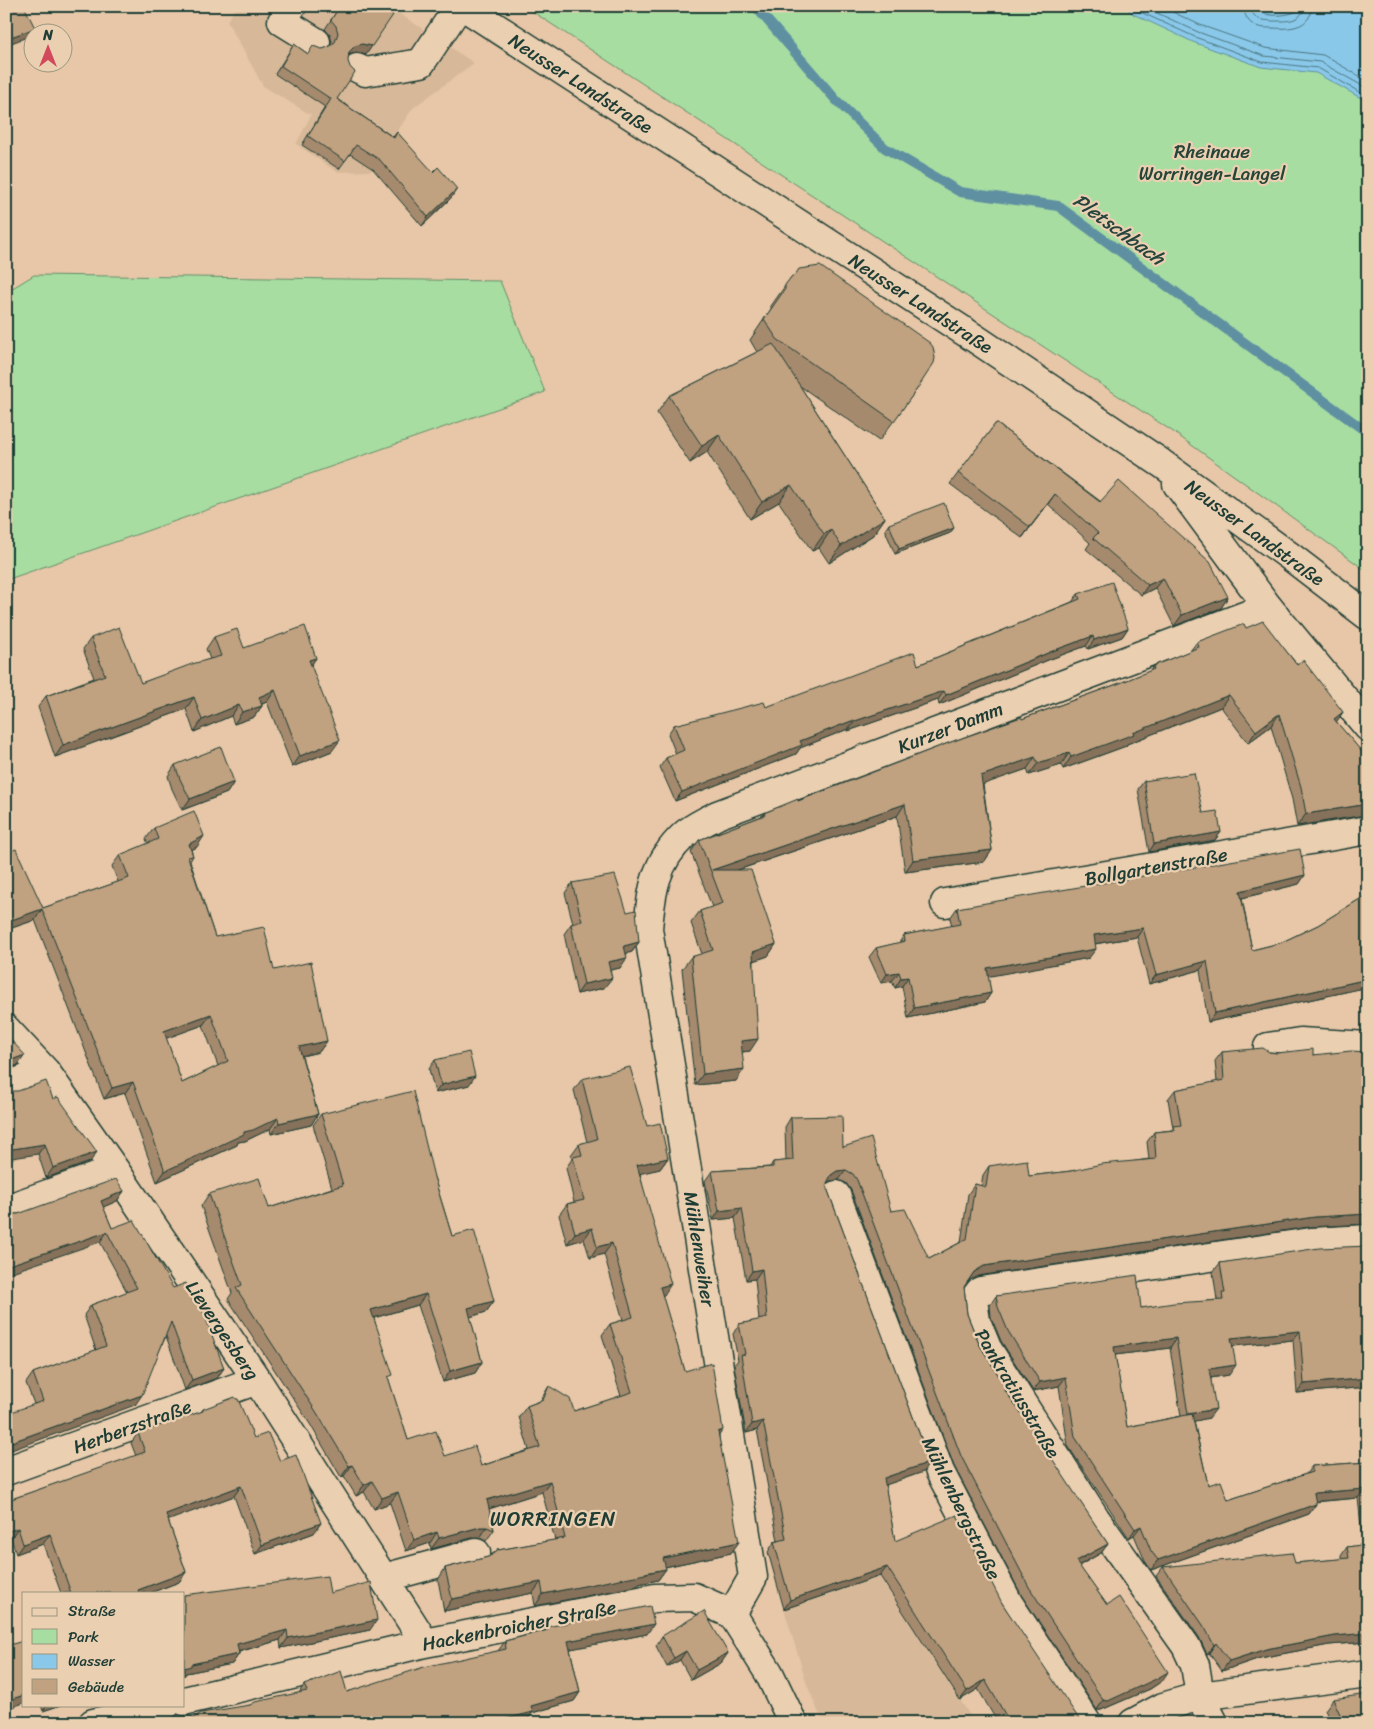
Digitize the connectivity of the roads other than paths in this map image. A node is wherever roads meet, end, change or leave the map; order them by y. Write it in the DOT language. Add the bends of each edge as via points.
graph roads {
  1 [pos="292,6"];
  2 [pos="459,6"];
  3 [pos="463,6"];
  4 [pos="316,42"];
  5 [pos="357,68"];
  6 [pos="1161,463"];
  7 [pos="1268,607"];
  8 [pos="1368,616"];
  9 [pos="1368,727"];
  10 [pos="1368,830"];
  11 [pos="655,878"];
  12 [pos="945,903"];
  13 [pos="8,1033"];
  14 [pos="1368,1046"];
  15 [pos="1268,1047"];
  16 [pos="46,1072"];
  17 [pos="6,1086"];
  18 [pos="115,1170"];
  19 [pos="836,1195"];
  20 [pos="6,1209"];
  21 [pos="1368,1240"];
  22 [pos="257,1380"];
  23 [pos="6,1471"];
  24 [pos="476,1553"];
  25 [pos="384,1578"];
  26 [pos="732,1614"];
  27 [pos="425,1643"];
  28 [pos="1368,1674"];
  29 [pos="1200,1696"];
  30 [pos="185,1701"];
  31 [pos="162,1706"];
  32 [pos="93,1723"];
  33 [pos="793,1723"];
  34 [pos="1087,1723"];
  35 [pos="1134,1723"];
  36 [pos="1214,1723"];
  1 -- 4 [label="street" via="282,21"];
  2 -- 5 [label="street" via="420,63 365,72"];
  3 -- 6 [label="street, Neusser Landstraße"];
  6 -- 7 [label="street"];
  6 -- 8 [label="street, Neusser Landstraße"];
  7 -- 9 [label="street"];
  7 -- 11 [label="street, Kurzer Damm" via="717,815 685,834 668,854"];
  10 -- 12 [label="street, Bollgartenstraße"];
  11 -- 26 [label="street, Mühlenweiher" via="648,930 753,1577"];
  13 -- 16 [label="street, Lievergesberg"];
  14 -- 15 [label="street" via="1300,1042"];
  16 -- 17 [label="street"];
  16 -- 18 [label="street, Lievergesberg"];
  18 -- 20 [label="street"];
  18 -- 22 [label="street, Lievergesberg"];
  19 -- 34 [label="street, Mühlenbergstraße" via="940,1472 1009,1604"];
  21 -- 29 [label="street, Pankratiusstraße" via="1311,1242 980,1291 973,1300 976,1322 987,1348 1096,1519 1186,1646 1195,1665"];
  22 -- 23 [label="street, Herberzstraße"];
  22 -- 25 [label="street, Lievergesberg"];
  24 -- 25 [label="street"];
  25 -- 27 [label="street, Lievergesberg"];
  26 -- 27 [label="street, Hackenbroicher Straße" via="694,1597 655,1598"];
  26 -- 33 [label="street" via="770,1673"];
  27 -- 30 [label="street, Hackenbroicher Straße"];
  28 -- 29 [label="street"];
  29 -- 35 [label="street" via="1162,1707"];
  29 -- 36 [label="street"];
  31 -- 32 [label="street"];
}
